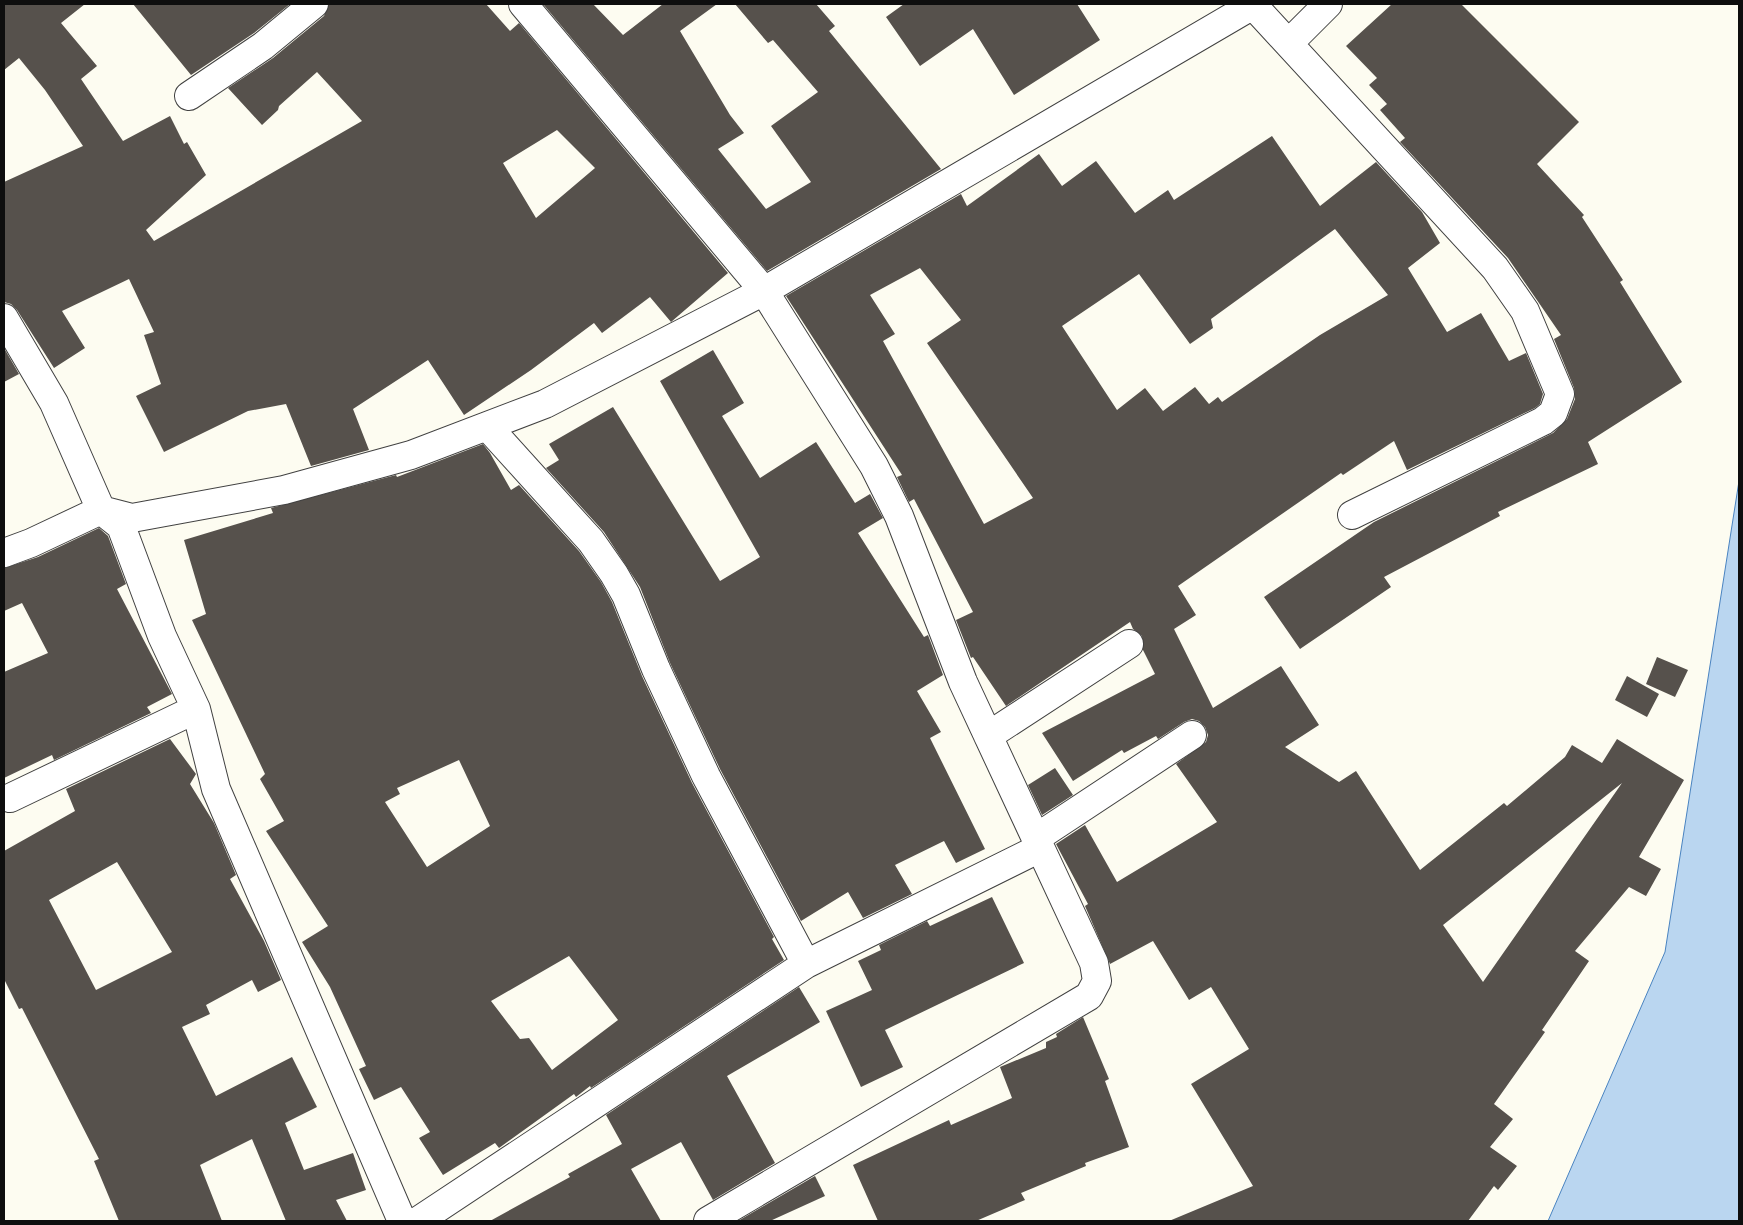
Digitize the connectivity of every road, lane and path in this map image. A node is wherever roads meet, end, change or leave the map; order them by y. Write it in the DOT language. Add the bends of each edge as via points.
graph roads {
  1 [pos="314,4"];
  2 [pos="523,4"];
  3 [pos="1252,4"];
  4 [pos="1328,4"];
  5 [pos="1289,44"];
  6 [pos="189,96"];
  7 [pos="764,291"];
  8 [pos="4,318"];
  9 [pos="487,426"];
  10 [pos="101,510"];
  11 [pos="1352,515"];
  12 [pos="4,553"];
  13 [pos="1130,644"];
  14 [pos="196,709"];
  15 [pos="1192,735"];
  16 [pos="988,736"];
  17 [pos="10,798"];
  18 [pos="1038,843"];
  19 [pos="806,964"];
  20 [pos="402,1221"];
  21 [pos="418,1221"];
  22 [pos="708,1221"];
  1 -- 6 [label="street" via="263,46"];
  2 -- 7 [label="street"];
  3 -- 5 [label="street"];
  3 -- 7 [label="street"];
  4 -- 5 [label="street"];
  5 -- 11 [label="street" via="1495,268 1525,311 1560,394 1553,413 1543,421"];
  7 -- 9 [label="street" via="545,404"];
  7 -- 16 [label="street" via="874,466 899,516 963,682"];
  8 -- 10 [label="street" via="54,403"];
  9 -- 10 [label="street" via="411,455 284,490 132,518"];
  9 -- 19 [label="street" via="591,541 614,574 706,776"];
  10 -- 12 [label="street"];
  10 -- 14 [label="street" via="121,526 162,636"];
  13 -- 16 [label="street"];
  14 -- 17 [label="street"];
  14 -- 20 [label="street" via="216,789"];
  15 -- 18 [label="street"];
  16 -- 18 [label="street"];
  18 -- 19 [label="street"];
  18 -- 22 [label="street" via="1094,963 1097,981 1089,996"];
  19 -- 21 [label="street"];
}
